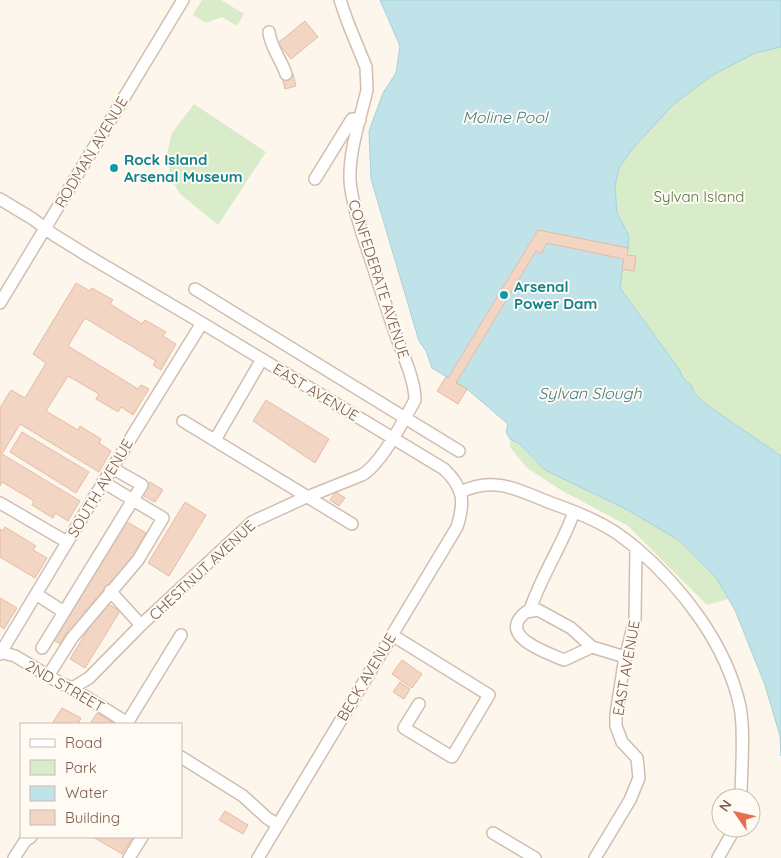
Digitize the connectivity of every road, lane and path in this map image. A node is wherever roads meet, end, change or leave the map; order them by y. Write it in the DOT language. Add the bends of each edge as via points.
graph roads {
  1 [pos="182,0"];
  2 [pos="340,0"];
  3 [pos="269,32"];
  4 [pos="286,74"];
  5 [pos="360,120"];
  6 [pos="315,179"];
  7 [pos="0,199"];
  8 [pos="45,228"];
  9 [pos="195,290"];
  10 [pos="0,303"];
  11 [pos="202,323"];
  12 [pos="262,359"];
  13 [pos="404,418"];
  14 [pos="183,421"];
  15 [pos="392,438"];
  16 [pos="215,440"];
  17 [pos="459,451"];
  18 [pos="112,468"];
  19 [pos="103,482"];
  20 [pos="461,492"];
  21 [pos="308,497"];
  22 [pos="133,500"];
  23 [pos="0,503"];
  24 [pos="574,512"];
  25 [pos="352,524"];
  26 [pos="67,542"];
  27 [pos="636,548"];
  28 [pos="110,591"];
  29 [pos="36,594"];
  30 [pos="530,610"];
  31 [pos="64,612"];
  32 [pos="141,626"];
  33 [pos="392,635"];
  34 [pos="181,636"];
  35 [pos="592,647"];
  36 [pos="42,648"];
  37 [pos="0,653"];
  38 [pos="625,657"];
  39 [pos="48,676"];
  40 [pos="70,687"];
  41 [pos="419,704"];
  42 [pos="126,723"];
  43 [pos="129,723"];
  44 [pos="185,759"];
  45 [pos="741,788"];
  46 [pos="278,825"];
  47 [pos="493,833"];
  48 [pos="30,838"];
  49 [pos="141,838"];
  50 [pos="729,838"];
  51 [pos="14,858"];
  52 [pos="129,858"];
  53 [pos="258,858"];
  54 [pos="535,858"];
  55 [pos="595,858"];
  56 [pos="718,858"];
  1 -- 8 [label="street, RODMAN AVENUE"];
  2 -- 5 [label="street, CONFEDERATE AVENUE" via="366,67 367,90"];
  3 -- 4 [label="street"];
  5 -- 6 [label="street" via="352,119"];
  5 -- 13 [label="street, CONFEDERATE AVENUE" via="350,181 367,247 415,391 415,400"];
  7 -- 8 [label="street, EAST AVENUE"];
  8 -- 10 [label="street, RODMAN AVENUE"];
  8 -- 11 [label="street, EAST AVENUE"];
  9 -- 13 [label="street"];
  11 -- 12 [label="street, EAST AVENUE"];
  11 -- 18 [label="street, SOUTH AVENUE"];
  12 -- 15 [label="street, EAST AVENUE"];
  12 -- 16 [label="street"];
  13 -- 15 [label="street, CONFEDERATE AVENUE"];
  13 -- 17 [label="street"];
  14 -- 16 [label="street"];
  15 -- 20 [label="street, EAST AVENUE" via="444,469"];
  15 -- 21 [label="street, CHESTNUT AVENUE" via="370,470"];
  16 -- 21 [label="street"];
  18 -- 19 [label="street, SOUTH AVENUE"];
  18 -- 22 [label="street" via="142,486"];
  19 -- 22 [label="street"];
  19 -- 26 [label="street, SOUTH AVENUE"];
  20 -- 24 [label="street" via="498,484"];
  20 -- 33 [label="street, BECK AVENUE" via="462,507 457,527"];
  21 -- 25 [label="street"];
  21 -- 32 [label="street, CHESTNUT AVENUE" via="252,522"];
  22 -- 28 [label="street" via="163,518 138,560"];
  22 -- 31 [label="street"];
  23 -- 26 [label="street"];
  24 -- 27 [label="street" via="610,529"];
  24 -- 30 [label="street"];
  26 -- 29 [label="street, SOUTH AVENUE"];
  27 -- 38 [label="street, EAST AVENUE" via="635,619"];
  27 -- 45 [label="street" via="663,573 704,624 734,684 740,708"];
  28 -- 32 [label="street"];
  28 -- 39 [label="street" via="72,638"];
  29 -- 31 [label="street"];
  29 -- 37 [label="street, SOUTH AVENUE"];
  30 -- 35 [label="street" via="551,616"];
  30 -- 35 [label="street" via="517,623 522,640 564,660"];
  31 -- 36 [label="street"];
  32 -- 40 [label="street, CHESTNUT AVENUE" via="89,678"];
  33 -- 41 [label="street" via="489,694 452,757 404,728"];
  33 -- 46 [label="street, BECK AVENUE"];
  34 -- 43 [label="street"];
  35 -- 38 [label="street"];
  37 -- 39 [label="street, 2ND STREET" via="15,656"];
  38 -- 55 [label="street, EAST AVENUE" via="616,726 622,742 637,758 639,778 630,800"];
  39 -- 40 [label="street, 2ND STREET"];
  40 -- 42 [label="street, 2ND STREET"];
  44 -- 46 [label="street" via="243,796"];
  46 -- 53 [label="street, BECK AVENUE"];
  47 -- 54 [label="street"];
  48 -- 51 [label="street"];
  49 -- 52 [label="street"];
  50 -- 56 [label="street"];
}
